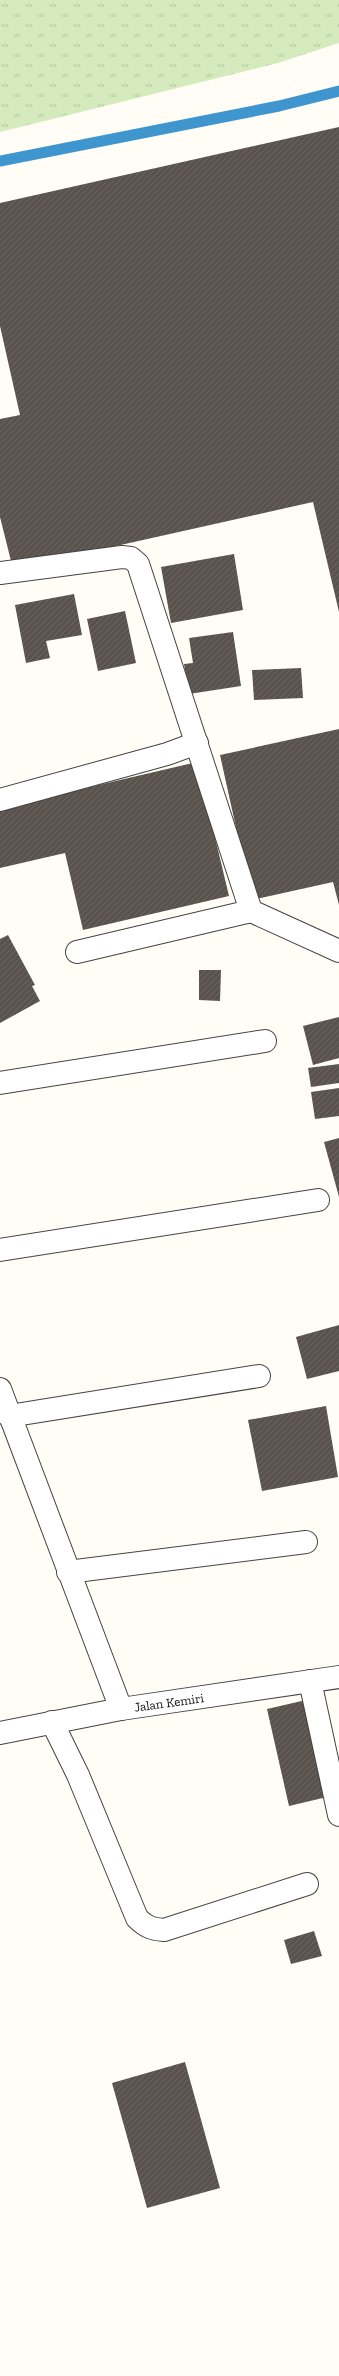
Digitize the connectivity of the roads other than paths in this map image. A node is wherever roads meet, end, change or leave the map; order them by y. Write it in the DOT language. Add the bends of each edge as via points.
graph roads {
  1 [pos="0,573"];
  2 [pos="197,743"];
  3 [pos="0,800"];
  4 [pos="251,911"];
  5 [pos="339,951"];
  6 [pos="77,952"];
  7 [pos="264,1041"];
  8 [pos="0,1083"];
  9 [pos="318,1200"];
  10 [pos="0,1250"];
  11 [pos="260,1376"];
  12 [pos="0,1389"];
  13 [pos="9,1416"];
  14 [pos="306,1542"];
  15 [pos="68,1572"];
  16 [pos="339,1677"];
  17 [pos="310,1681"];
  18 [pos="121,1709"];
  19 [pos="52,1722"];
  20 [pos="0,1733"];
  21 [pos="339,1815"];
  22 [pos="307,1884"];
  1 -- 2 [label="street" via="122,557 131,558 138,564"];
  2 -- 3 [label="street" via="167,754"];
  2 -- 4 [label="street"];
  4 -- 5 [label="street"];
  4 -- 6 [label="street"];
  7 -- 8 [label="street"];
  9 -- 10 [label="street"];
  11 -- 13 [label="street"];
  12 -- 13 [label="street"];
  13 -- 15 [label="street"];
  14 -- 15 [label="street"];
  15 -- 18 [label="street"];
  16 -- 17 [label="street, Jalan Kemiri"];
  17 -- 18 [label="street, Jalan Kemiri"];
  17 -- 21 [label="street"];
  18 -- 19 [label="street, Jalan Kemiri"];
  19 -- 20 [label="street, Jalan Kemiri"];
  19 -- 22 [label="street" via="78,1775 137,1918 144,1925 164,1930"];
}
